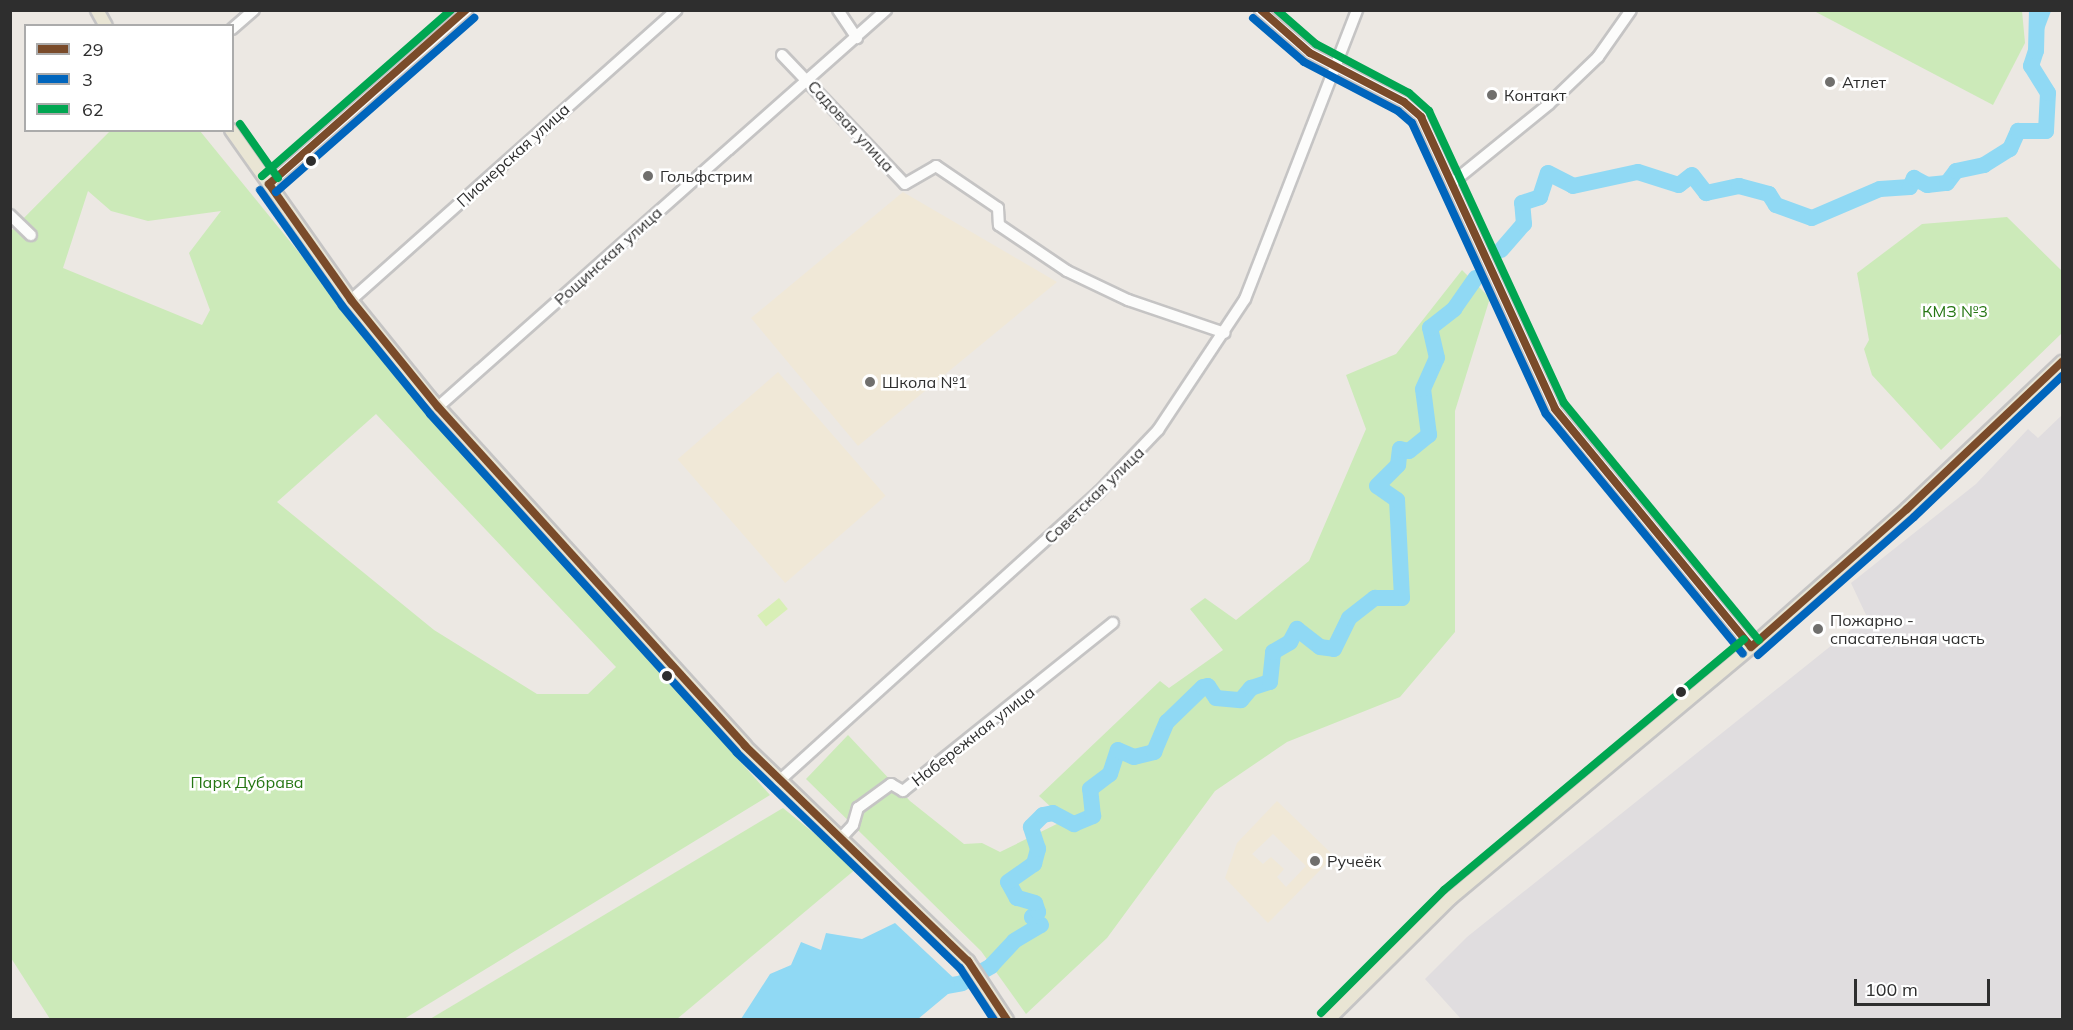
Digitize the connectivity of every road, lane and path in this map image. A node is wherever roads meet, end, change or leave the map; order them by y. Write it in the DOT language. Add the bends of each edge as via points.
graph roads {
  1 [pos="97,10"];
  2 [pos="254,10"];
  3 [pos="467,10"];
  4 [pos="675,10"];
  5 [pos="838,10"];
  6 [pos="886,10"];
  7 [pos="1260,10"];
  8 [pos="1357,10"];
  9 [pos="1631,10"];
  10 [pos="105,24"];
  11 [pos="234,27"];
  12 [pos="856,38"];
  13 [pos="782,55"];
  14 [pos="1332,66"];
  15 [pos="806,79"];
  16 [pos="232,132"];
  17 [pos="1452,182"];
  18 [pos="269,184"];
  19 [pos="10,215"];
  20 [pos="31,235"];
  21 [pos="351,300"];
  22 [pos="1225,333"];
  23 [pos="2062,362"];
  24 [pos="438,407"];
  25 [pos="1113,622"];
  26 [pos="1751,647"];
  27 [pos="779,781"];
  28 [pos="840,839"];
  29 [pos="1007,1020"];
  30 [pos="1328,1020"];
  1 -- 10 [label="main road"];
  2 -- 11 [label="street"];
  3 -- 18 [label="street"];
  4 -- 21 [label="street, Пионерская улица"];
  5 -- 12 [label="street"];
  6 -- 12 [label="street, Рощинская улица"];
  7 -- 14 [label="street" via="1310,53"];
  8 -- 14 [label="street, Советская улица"];
  9 -- 17 [label="street" via="1598,57 1549,104"];
  12 -- 15 [label="street, Рощинская улица"];
  13 -- 15 [label="street, Садовая улица"];
  14 -- 17 [label="street" via="1415,110 1428,126"];
  14 -- 22 [label="street, Советская улица" via="1245,299"];
  15 -- 22 [label="street, Садовая улица" via="905,184 936,166 998,208 999,225 1066,271 1128,300"];
  15 -- 24 [label="street, Рощинская улица"];
  16 -- 18 [label="main road"];
  17 -- 26 [label="street" via="1555,409"];
  18 -- 21 [label="main road"];
  19 -- 20 [label="street"];
  21 -- 24 [label="main road"];
  22 -- 27 [label="street, Советская улица" via="1131,463"];
  23 -- 26 [label="main road" via="1907,509"];
  24 -- 27 [label="main road"];
  25 -- 28 [label="street, Набережная улица" via="903,791 891,784 858,808 853,825"];
  26 -- 30 [label="main road" via="1446,902"];
  27 -- 28 [label="main road"];
  28 -- 29 [label="main road" via="968,961"];
}
